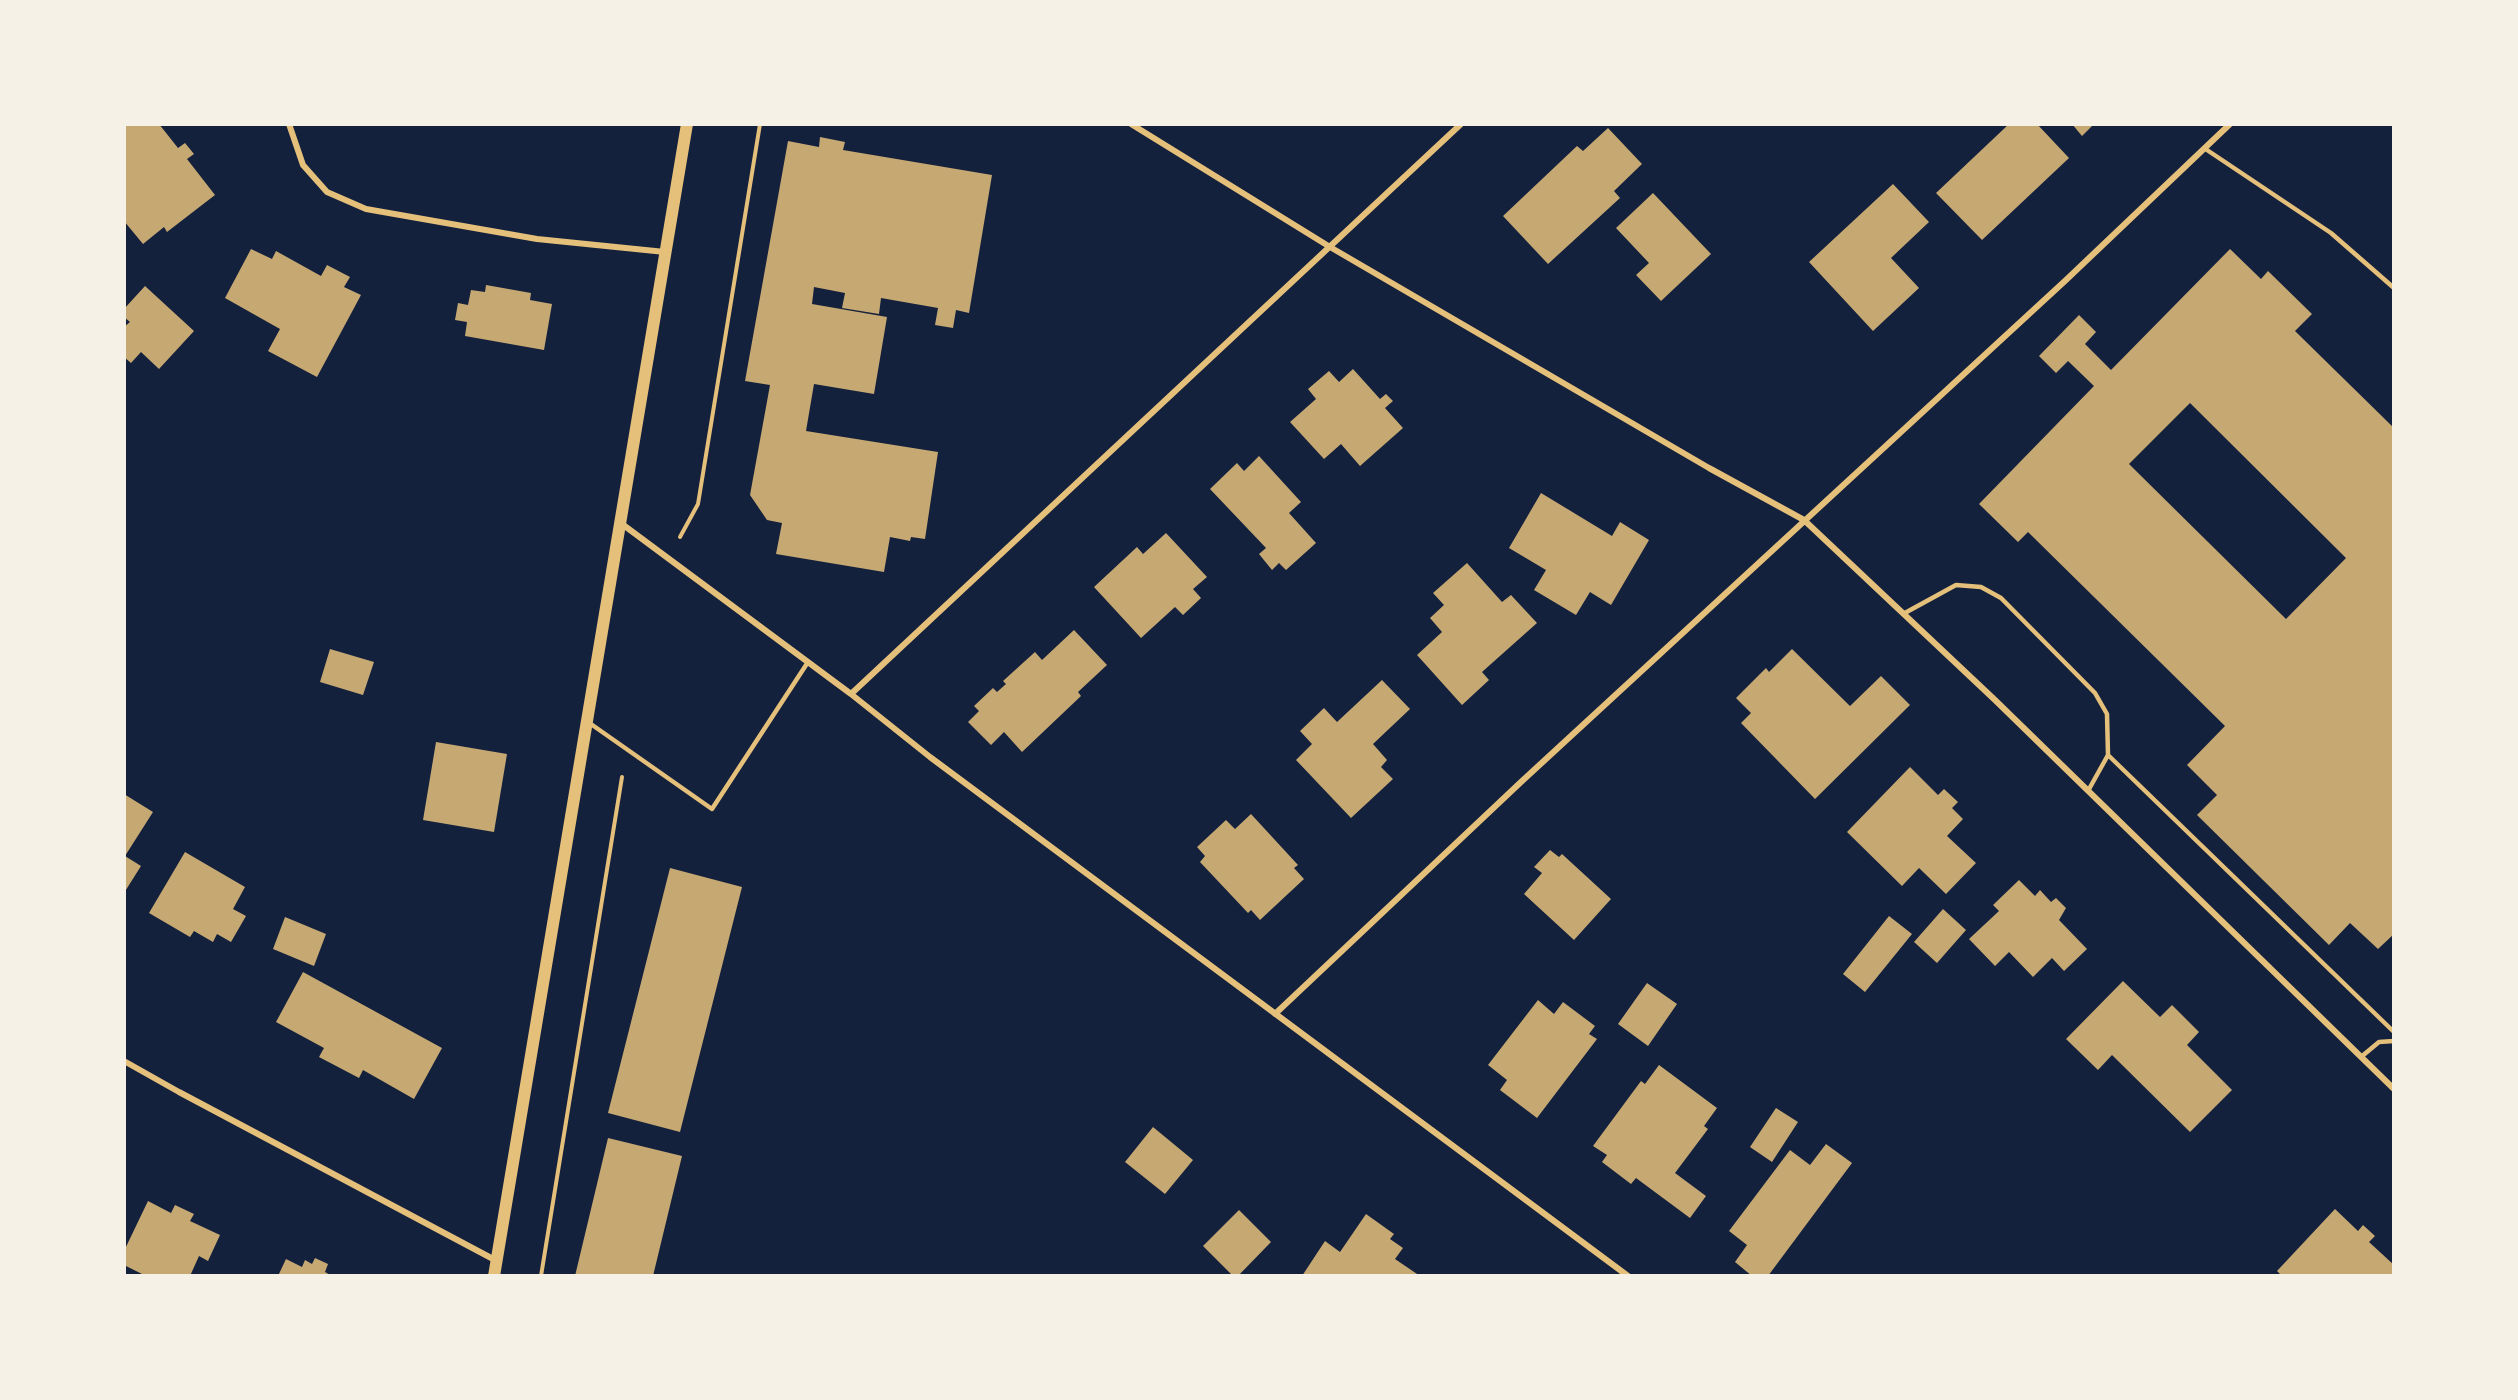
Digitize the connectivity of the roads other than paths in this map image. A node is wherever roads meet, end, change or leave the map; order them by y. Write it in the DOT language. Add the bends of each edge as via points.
graph roads {
  1 [pos="289,124"];
  2 [pos="687,124"];
  3 [pos="1131,124"];
  4 [pos="1461,124"];
  5 [pos="2230,124"];
  6 [pos="2204,148"];
  7 [pos="1330,247"];
  8 [pos="665,252"];
  9 [pos="2394,288"];
  10 [pos="1804,520"];
  11 [pos="622,524"];
  12 [pos="1903,614"];
  13 [pos="808,663"];
  14 [pos="851,694"];
  15 [pos="588,722"];
  16 [pos="2108,755"];
  17 [pos="2088,791"];
  18 [pos="1275,1014"];
  19 [pos="2394,1032"];
  20 [pos="2394,1041"];
  21 [pos="2361,1057"];
  22 [pos="124,1061"];
  23 [pos="2394,1089"];
  24 [pos="495,1260"];
  25 [pos="494,1275"];
  26 [pos="1628,1275"];
  1 -- 8 [label="street" via="303,165 327,192 366,209 537,239"];
  2 -- 8 [label="main road"];
  3 -- 7 [label="street"];
  4 -- 7 [label="street"];
  5 -- 6 [label="street"];
  6 -- 9 [label="lane" via="2331,233"];
  6 -- 10 [label="street"];
  7 -- 10 [label="street"];
  7 -- 14 [label="street"];
  8 -- 11 [label="main road"];
  10 -- 12 [label="street"];
  10 -- 18 [label="street"];
  11 -- 13 [label="street"];
  11 -- 15 [label="main road"];
  12 -- 16 [label="lane" via="1956,585 1981,587 2001,598 2095,693 2107,714"];
  12 -- 17 [label="street"];
  13 -- 14 [label="street"];
  13 -- 15 [label="lane" via="712,809"];
  14 -- 18 [label="street"];
  15 -- 24 [label="main road"];
  16 -- 17 [label="lane"];
  16 -- 19 [label="lane"];
  17 -- 21 [label="street"];
  18 -- 26 [label="street"];
  20 -- 21 [label="lane" via="2379,1042"];
  21 -- 23 [label="street"];
  22 -- 24 [label="street"];
  24 -- 25 [label="main road"];
}
